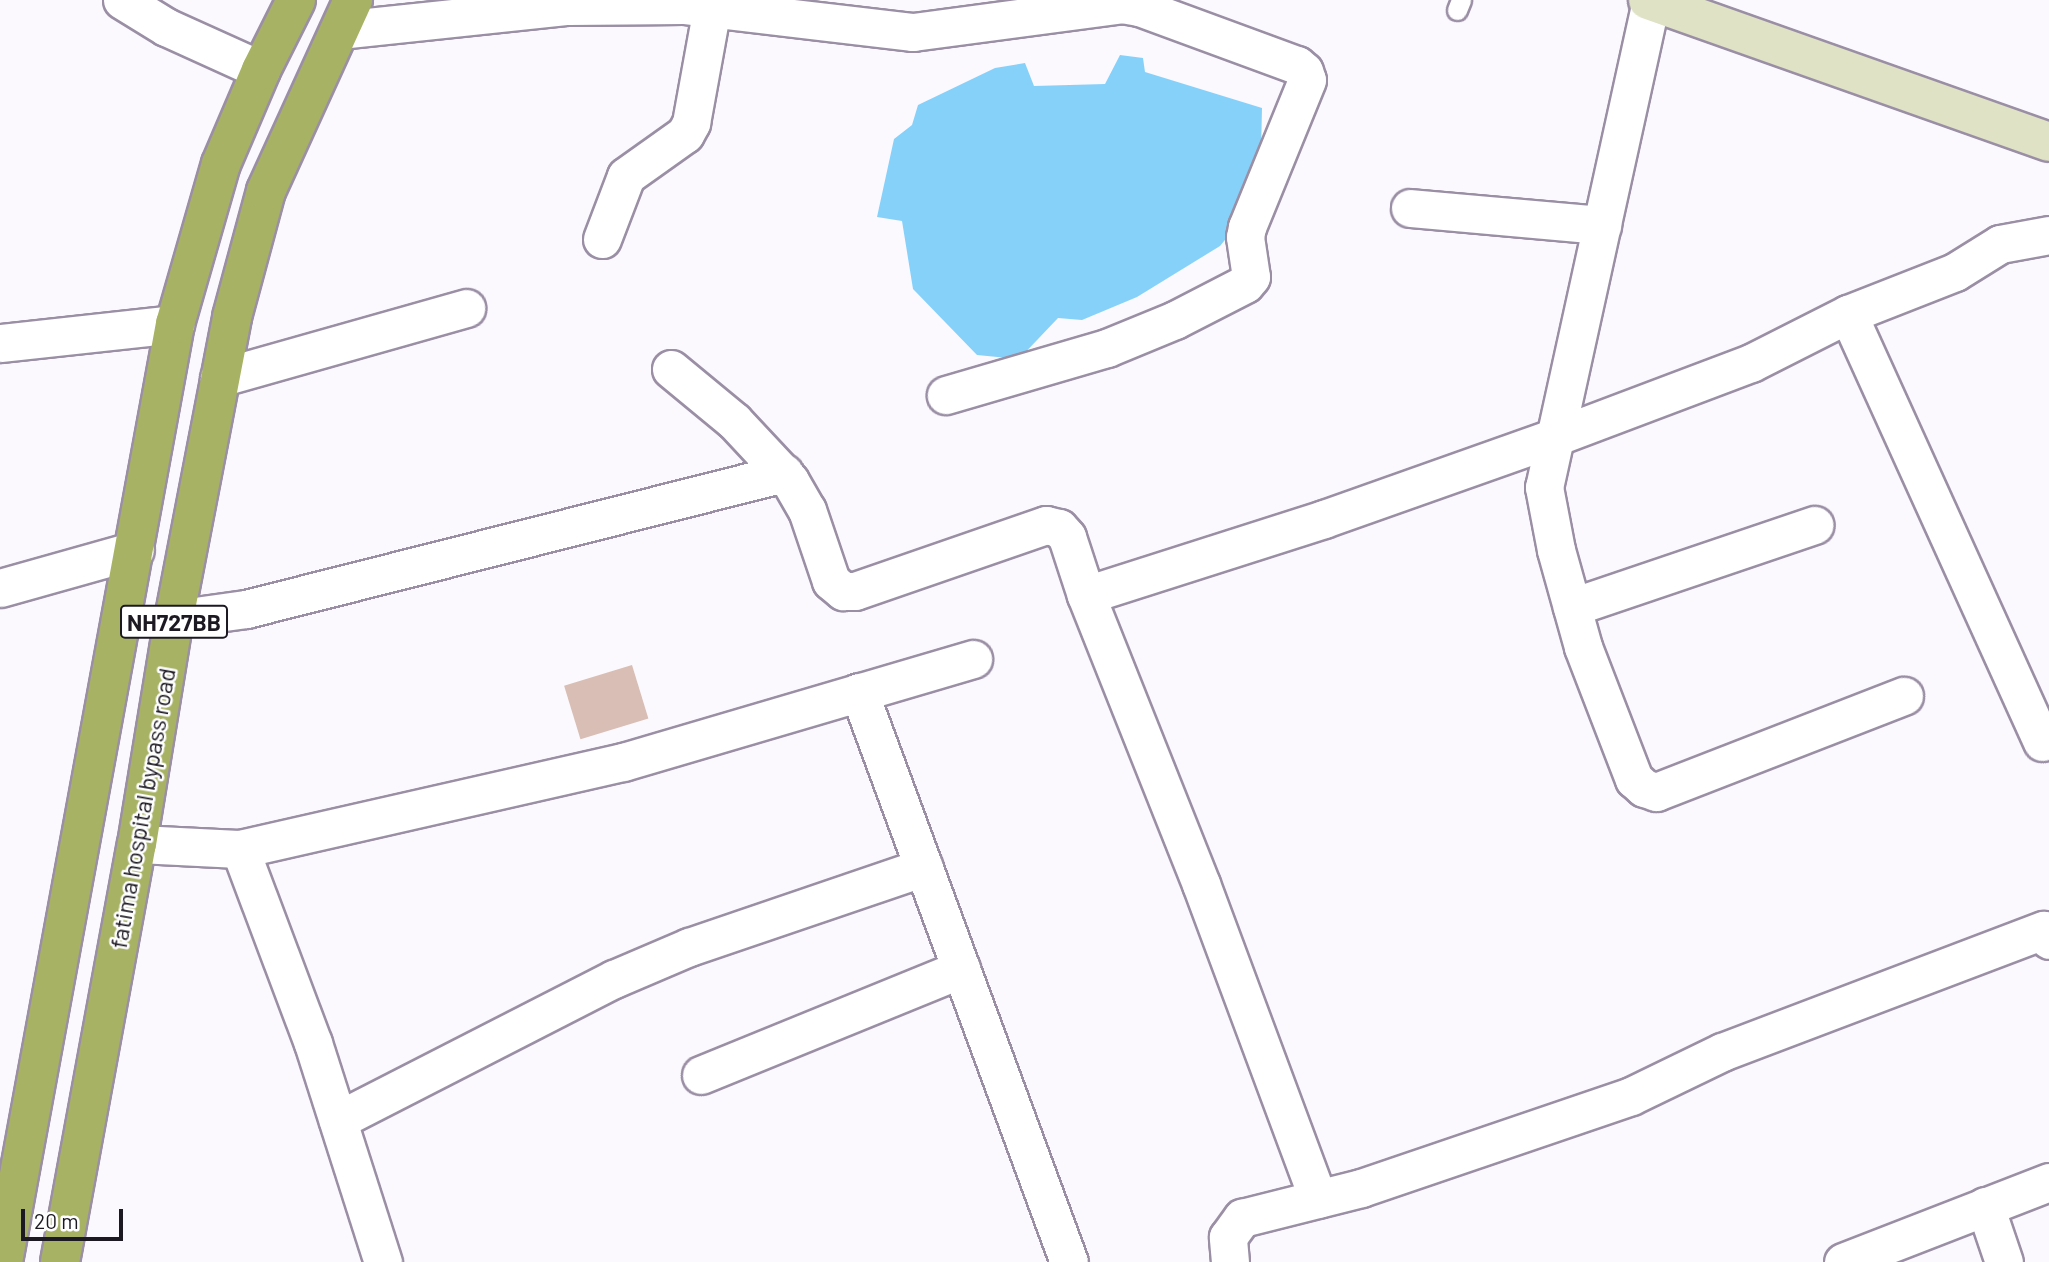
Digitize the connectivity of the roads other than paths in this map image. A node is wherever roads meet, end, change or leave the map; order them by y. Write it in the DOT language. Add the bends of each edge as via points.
graph roads {
  1 [pos="296,0"];
  2 [pos="1650,1"];
  3 [pos="135,4"];
  4 [pos="712,8"];
  5 [pos="346,15"];
  6 [pos="261,70"];
  7 [pos="2049,142"];
  8 [pos="1410,208"];
  9 [pos="1602,225"];
  10 [pos="2049,235"];
  11 [pos="602,239"];
  12 [pos="466,308"];
  13 [pos="1848,314"];
  14 [pos="174,324"];
  15 [pos="0,343"];
  16 [pos="671,369"];
  17 [pos="219,378"];
  18 [pos="946,395"];
  19 [pos="1555,438"];
  20 [pos="784,473"];
  21 [pos="1814,525"];
  22 [pos="135,550"];
  23 [pos="0,588"];
  24 [pos="1086,594"];
  25 [pos="1572,607"];
  26 [pos="174,619"];
  27 [pos="973,659"];
  28 [pos="859,692"];
  29 [pos="1903,696"];
  30 [pos="2042,742"];
  31 [pos="137,844"];
  32 [pos="240,849"];
  33 [pos="924,867"];
  34 [pos="2047,932"];
  35 [pos="961,969"];
  36 [pos="51,1003"];
  37 [pos="106,1013"];
  38 [pos="701,1075"];
  39 [pos="338,1120"];
  40 [pos="2049,1182"];
  41 [pos="1318,1199"];
  42 [pos="1985,1206"];
  43 [pos="3,1262"];
  44 [pos="60,1262"];
  45 [pos="383,1262"];
  46 [pos="1069,1262"];
  47 [pos="1230,1262"];
  48 [pos="1843,1262"];
  49 [pos="2004,1262"];
  1 -- 6 [label="highway, NH727BB"];
  2 -- 7 [label="main road"];
  2 -- 9 [label="street"];
  3 -- 6 [label="street"];
  4 -- 5 [label="street" via="568,6"];
  4 -- 11 [label="street" via="691,123 685,134 626,176"];
  4 -- 18 [label="street" via="913,32 1122,4 1304,71 1307,80 1247,227 1251,277 1245,284 1107,348"];
  5 -- 17 [label="highway, fatima hospital bypass road / NH727BB" via="266,191"];
  6 -- 14 [label="highway, NH727BB" via="221,164"];
  8 -- 9 [label="street"];
  9 -- 19 [label="street"];
  10 -- 13 [label="street" via="2000,244 1955,272"];
  12 -- 17 [label="street"];
  13 -- 19 [label="street" via="1751,363"];
  13 -- 30 [label="street"];
  14 -- 15 [label="street"];
  14 -- 22 [label="highway, NH727BB"];
  16 -- 20 [label="street" via="734,421"];
  17 -- 26 [label="highway, fatima hospital bypass road / NH727BB"];
  19 -- 24 [label="street" via="1324,519"];
  19 -- 25 [label="street" via="1545,487"];
  20 -- 24 [label="street" via="807,510 831,581 843,591 855,592 1046,525 1059,528 1067,537"];
  20 -- 26 [label="street" via="246,609"];
  21 -- 25 [label="street"];
  22 -- 23 [label="street"];
  22 -- 36 [label="highway, NH727BB"];
  24 -- 41 [label="street" via="1201,884"];
  25 -- 29 [label="street" via="1634,779 1644,789 1656,792"];
  26 -- 31 [label="highway, fatima hospital bypass road / NH727BB"];
  27 -- 28 [label="street"];
  28 -- 32 [label="street" via="623,762"];
  28 -- 33 [label="street"];
  31 -- 32 [label="street"];
  31 -- 37 [label="highway, fatima hospital bypass road / NH727BB"];
  32 -- 39 [label="street"];
  33 -- 35 [label="street"];
  33 -- 39 [label="street" via="689,947 614,979"];
  34 -- 41 [label="street" via="1722,1052 1631,1096"];
  35 -- 38 [label="street"];
  35 -- 46 [label="street"];
  36 -- 37 [label="highway"];
  36 -- 43 [label="highway, NH727BB"];
  37 -- 44 [label="highway, fatima hospital bypass road / NH727BB"];
  39 -- 45 [label="street"];
  40 -- 42 [label="street"];
  41 -- 47 [label="street" via="1242,1218 1228,1237"];
  42 -- 48 [label="street"];
  42 -- 49 [label="street"];
}
